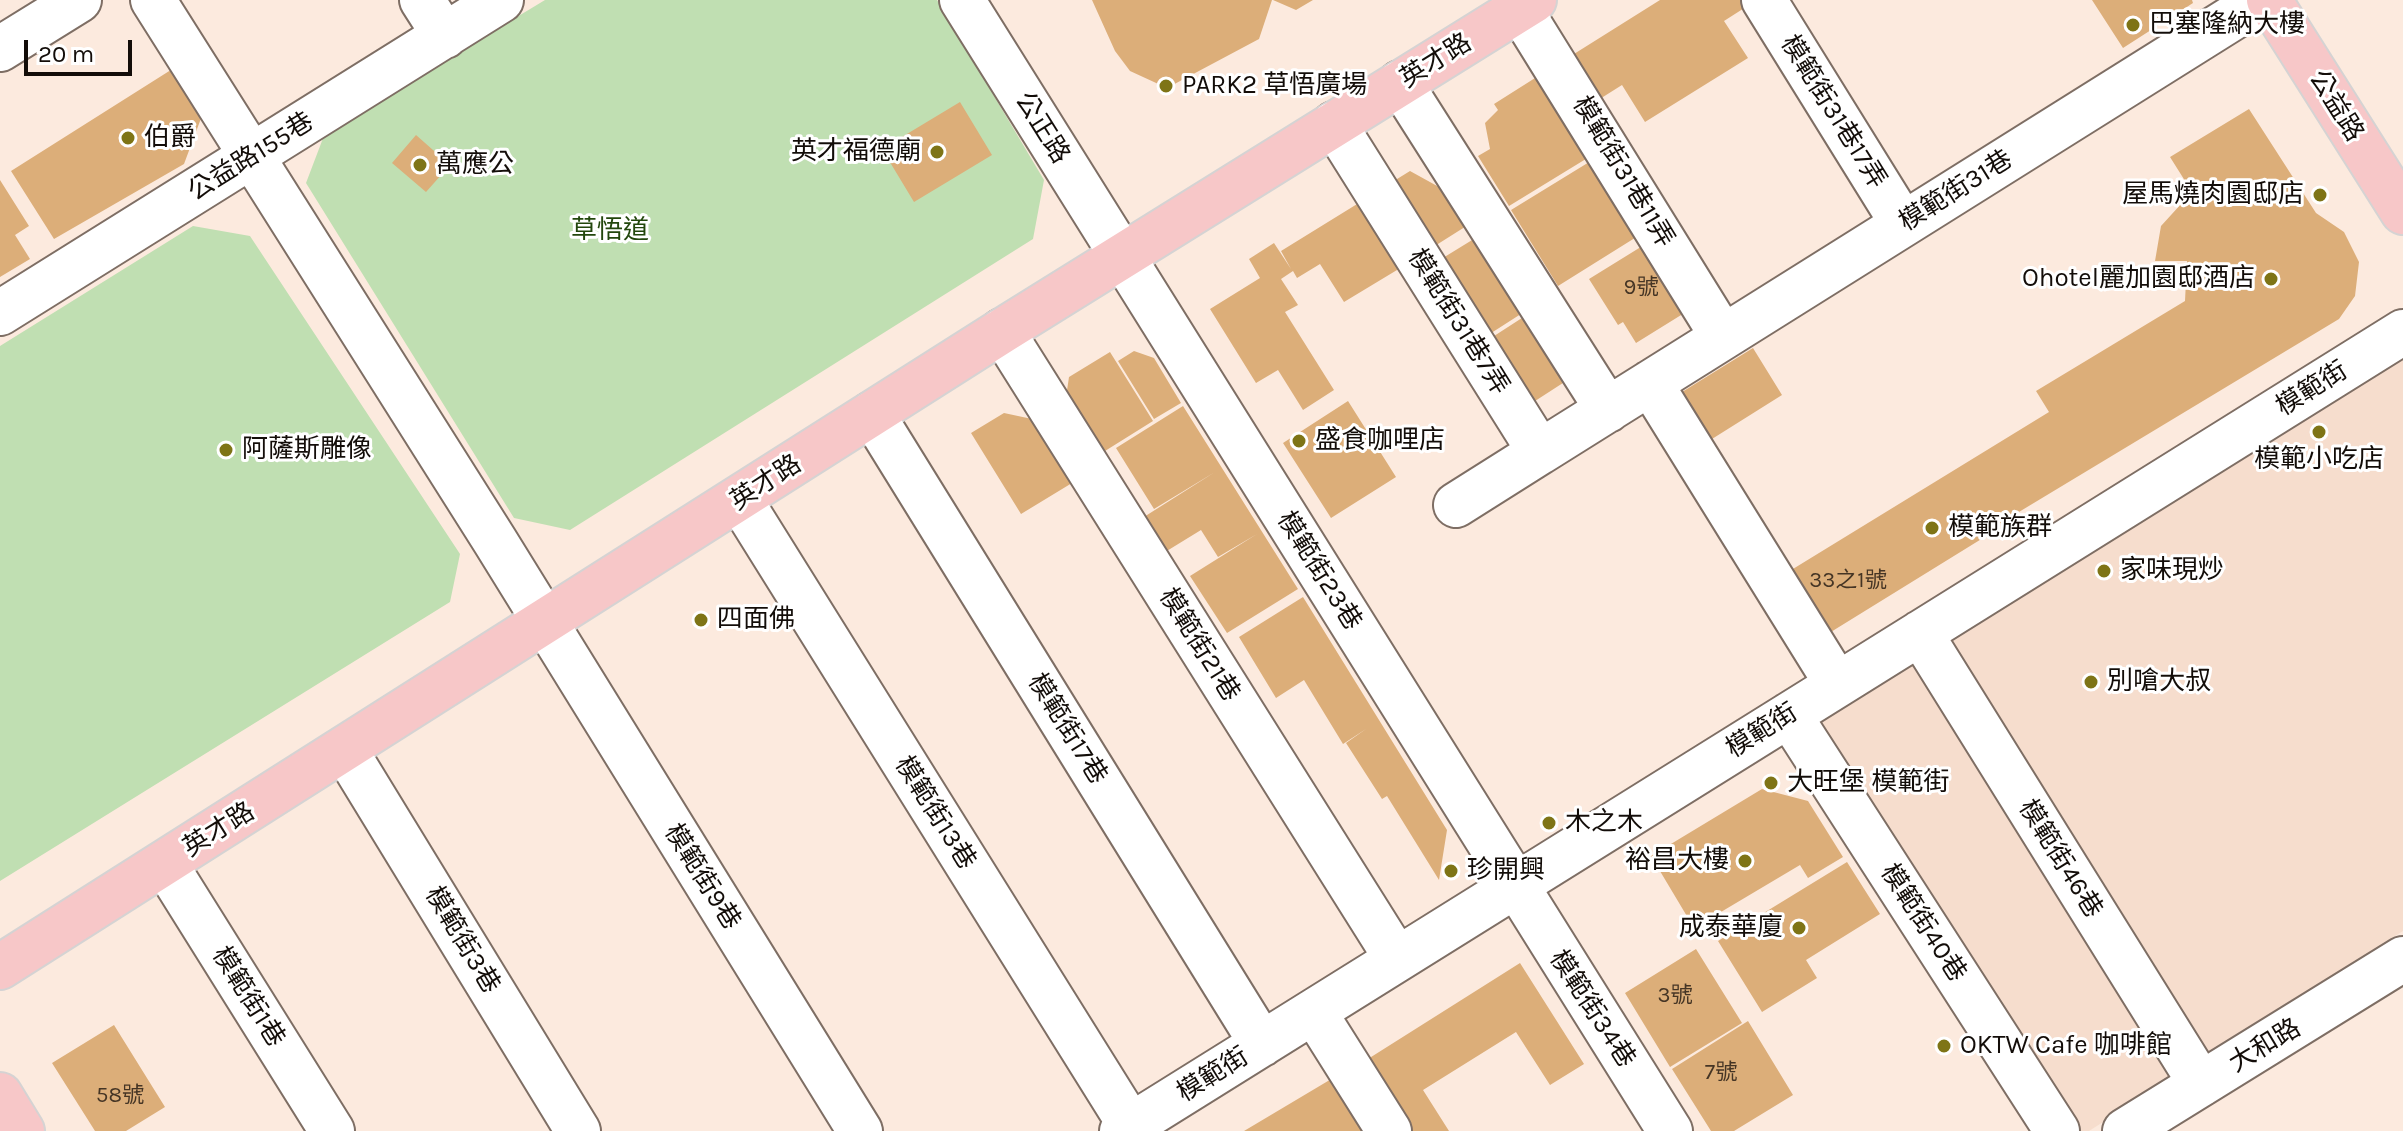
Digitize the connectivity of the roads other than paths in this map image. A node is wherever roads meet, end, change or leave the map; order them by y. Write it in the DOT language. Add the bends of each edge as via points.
graph roads {
  1 [pos="79,0"];
  2 [pos="153,0"];
  3 [pos="422,0"];
  4 [pos="501,0"];
  5 [pos="962,0"];
  6 [pos="1764,0"];
  7 [pos="2261,0"];
  8 [pos="2269,0"];
  9 [pos="1523,2"];
  10 [pos="445,36"];
  11 [pos="0,49"];
  12 [pos="1400,83"];
  13 [pos="1334,124"];
  14 [pos="252,156"];
  15 [pos="2403,212"];
  16 [pos="1903,224"];
  17 [pos="1122,256"];
  18 [pos="0,313"];
  19 [pos="1002,331"];
  20 [pos="2403,332"];
  21 [pos="1723,337"];
  22 [pos="1650,383"];
  23 [pos="1608,410"];
  24 [pos="872,414"];
  25 [pos="1540,452"];
  26 [pos="740,500"];
  27 [pos="1456,505"];
  28 [pos="545,622"];
  29 [pos="1920,633"];
  30 [pos="1837,684"];
  31 [pos="1789,715"];
  32 [pos="345,750"];
  33 [pos="165,864"];
  34 [pos="1514,886"];
  35 [pos="1397,959"];
  36 [pos="2403,959"];
  37 [pos="0,967"];
  38 [pos="1314,1012"];
  39 [pos="1262,1044"];
  40 [pos="2201,1084"];
  41 [pos="0,1095"];
  42 [pos="1129,1129"];
  43 [pos="22,1131"];
  44 [pos="332,1131"];
  45 [pos="578,1131"];
  46 [pos="860,1131"];
  47 [pos="1389,1131"];
  48 [pos="1670,1131"];
  49 [pos="2057,1131"];
  50 [pos="2125,1131"];
  1 -- 11 [label="street"];
  2 -- 14 [label="street, 模範街9巷"];
  3 -- 10 [label="street"];
  4 -- 10 [label="street, 公益路155巷"];
  5 -- 17 [label="street, 公正路"];
  6 -- 16 [label="street, 模範街31巷17弄"];
  7 -- 16 [label="street, 模範街31巷"];
  8 -- 15 [label="main road, 公益路"];
  9 -- 12 [label="main road, 英才路"];
  9 -- 21 [label="street, 模範街31巷11弄"];
  10 -- 14 [label="street, 公益路155巷"];
  12 -- 13 [label="main road, 英才路"];
  12 -- 23 [label="street"];
  13 -- 17 [label="main road, 英才路"];
  13 -- 25 [label="street, 模範街31巷7弄"];
  14 -- 18 [label="street, 公益路155巷"];
  14 -- 28 [label="street, 模範街9巷"];
  16 -- 21 [label="street, 模範街31巷"];
  17 -- 19 [label="main road, 英才路"];
  17 -- 34 [label="street, 模範街23巷"];
  19 -- 24 [label="main road, 英才路"];
  19 -- 35 [label="street, 模範街21巷"];
  20 -- 29 [label="street, 模範街"];
  21 -- 22 [label="street, 模範街31巷"];
  22 -- 23 [label="street, 模範街31巷"];
  22 -- 30 [label="street"];
  23 -- 25 [label="street"];
  24 -- 26 [label="main road, 英才路"];
  24 -- 39 [label="street, 模範街17巷"];
  25 -- 27 [label="street"];
  26 -- 28 [label="main road, 英才路"];
  26 -- 42 [label="street, 模範街13巷"];
  28 -- 32 [label="main road, 英才路"];
  28 -- 46 [label="street, 模範街9巷"];
  29 -- 30 [label="street, 模範街"];
  29 -- 40 [label="street, 模範街46巷"];
  30 -- 31 [label="street, 模範街"];
  31 -- 34 [label="street, 模範街"];
  31 -- 49 [label="street, 模範街40巷"];
  32 -- 33 [label="main road, 英才路"];
  32 -- 45 [label="street, 模範街3巷"];
  33 -- 37 [label="main road, 英才路"];
  33 -- 44 [label="street, 模範街1巷"];
  34 -- 35 [label="street, 模範街"];
  34 -- 48 [label="street, 模範街34巷"];
  35 -- 38 [label="street, 模範街"];
  36 -- 40 [label="street, 大和路"];
  38 -- 39 [label="street, 模範街"];
  38 -- 47 [label="street"];
  39 -- 42 [label="street, 模範街"];
  40 -- 50 [label="street, 大和路"];
  41 -- 43 [label="main road"];
}
